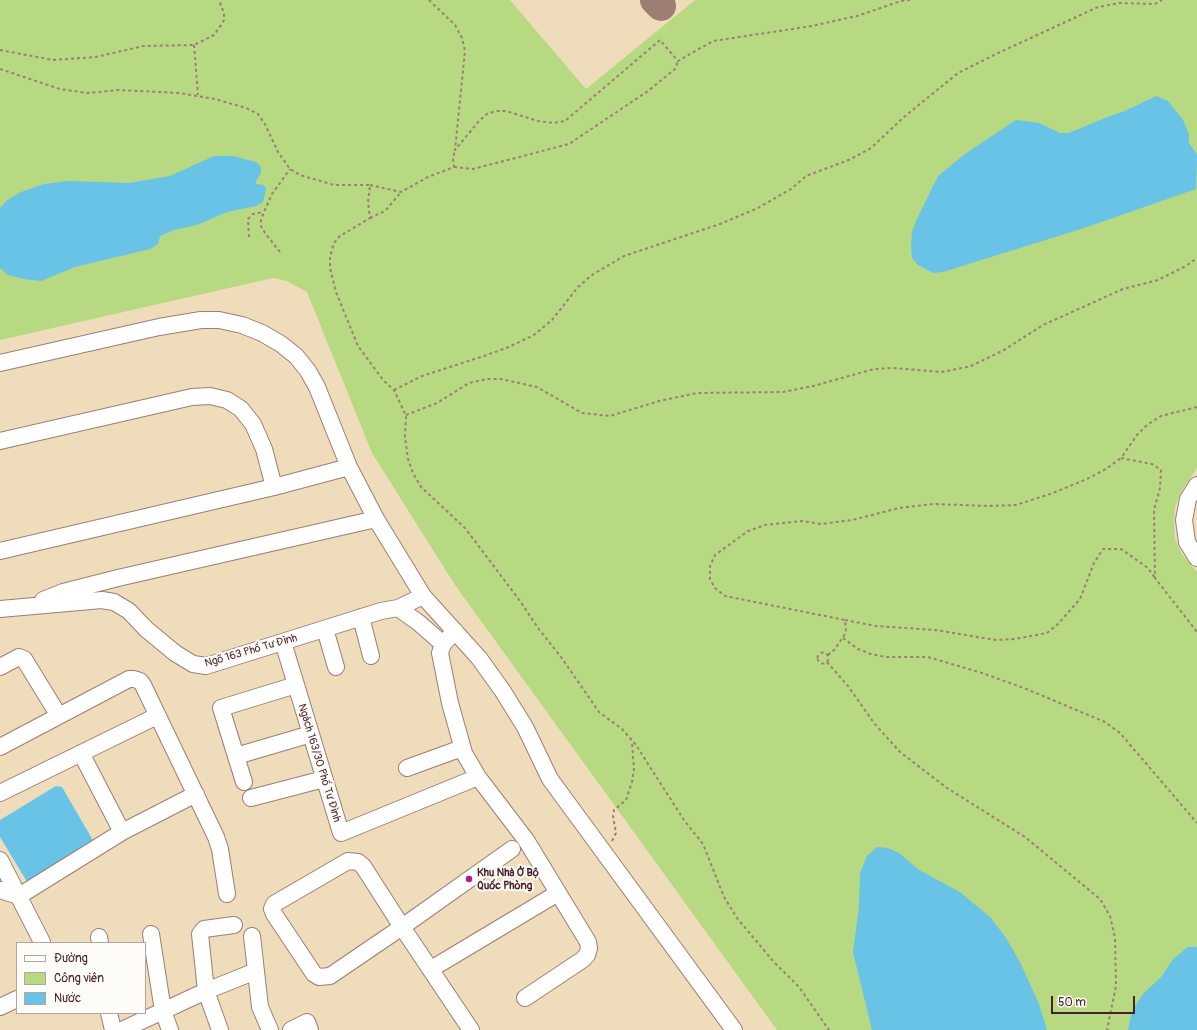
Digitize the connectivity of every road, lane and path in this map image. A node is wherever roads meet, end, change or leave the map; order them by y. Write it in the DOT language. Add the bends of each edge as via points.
graph roads {
  1 [pos="219,0"];
  2 [pos="429,0"];
  3 [pos="910,0"];
  4 [pos="1162,0"];
  5 [pos="194,45"];
  6 [pos="0,50"];
  7 [pos="678,61"];
  8 [pos="0,69"];
  9 [pos="198,95"];
  10 [pos="455,150"];
  11 [pos="454,166"];
  12 [pos="290,169"];
  13 [pos="370,185"];
  14 [pos="401,192"];
  15 [pos="263,212"];
  16 [pos="370,218"];
  17 [pos="249,237"];
  18 [pos="280,252"];
  19 [pos="1197,258"];
  20 [pos="0,363"];
  21 [pos="394,390"];
  22 [pos="1197,407"];
  23 [pos="406,416"];
  24 [pos="0,441"];
  25 [pos="1121,458"];
  26 [pos="349,467"];
  27 [pos="1197,485"];
  28 [pos="274,487"];
  29 [pos="376,519"];
  30 [pos="0,551"];
  31 [pos="1197,558"];
  32 [pos="118,578"];
  33 [pos="1155,578"];
  34 [pos="423,596"];
  35 [pos="27,607"];
  36 [pos="125,607"];
  37 [pos="398,608"];
  38 [pos="0,609"];
  39 [pos="361,617"];
  40 [pos="845,620"];
  41 [pos="325,629"];
  42 [pos="455,631"];
  43 [pos="1197,632"];
  44 [pos="843,638"];
  45 [pos="283,642"];
  46 [pos="443,644"];
  47 [pos="828,655"];
  48 [pos="371,656"];
  49 [pos="827,662"];
  50 [pos="0,667"];
  51 [pos="336,667"];
  52 [pos="296,685"];
  53 [pos="59,716"];
  54 [pos="157,716"];
  55 [pos="311,734"];
  56 [pos="632,741"];
  57 [pos="0,747"];
  58 [pos="462,748"];
  59 [pos="81,753"];
  60 [pos="236,756"];
  61 [pos="407,768"];
  62 [pos="478,777"];
  63 [pos="324,779"];
  64 [pos="244,782"];
  65 [pos="0,793"];
  66 [pos="196,794"];
  67 [pos="251,798"];
  68 [pos="1197,823"];
  69 [pos="122,832"];
  70 [pos="612,842"];
  71 [pos="512,849"];
  72 [pos="0,860"];
  73 [pos="0,890"];
  74 [pos="558,893"];
  75 [pos="227,894"];
  76 [pos="19,896"];
  77 [pos="234,925"];
  78 [pos="402,927"];
  79 [pos="151,934"];
  80 [pos="252,936"];
  81 [pos="42,942"];
  82 [pos="431,969"];
  83 [pos="256,971"];
  84 [pos="206,991"];
  85 [pos="525,998"];
  86 [pos="16,999"];
  87 [pos="0,1007"];
  88 [pos="163,1011"];
  89 [pos="109,1014"];
  90 [pos="113,1030"];
  91 [pos="122,1030"];
  92 [pos="170,1030"];
  93 [pos="220,1030"];
  94 [pos="270,1030"];
  95 [pos="291,1030"];
  96 [pos="310,1030"];
  97 [pos="471,1030"];
  98 [pos="734,1030"];
  99 [pos="829,1030"];
  100 [pos="1107,1030"];
  1 -- 5 [label="path" via="224,13 220,28 214,35"];
  2 -- 10 [label="path" via="454,25 462,38 465,51"];
  3 -- 7 [label="path" via="812,26 713,41"];
  4 -- 21 [label="path" via="1155,4 1120,3 1098,7 958,73 871,148 851,159 806,176 791,189 758,208 720,224 624,256 592,275 578,287 552,320 534,334 509,347 422,376"];
  5 -- 6 [label="path" via="143,46 96,57 53,60"];
  5 -- 9 [label="path"];
  7 -- 10 [label="path" via="660,40 565,121 538,121 506,111 496,111 479,121"];
  7 -- 11 [label="path" via="675,69 648,91 569,144 473,169"];
  8 -- 9 [label="path" via="60,89 86,93 141,91"];
  9 -- 12 [label="path" via="246,108 258,114"];
  10 -- 11 [label="path"];
  11 -- 14 [label="path"];
  12 -- 13 [label="path" via="300,175 334,185"];
  12 -- 15 [label="path"];
  13 -- 14 [label="path"];
  13 -- 16 [label="path"];
  14 -- 16 [label="path" via="385,211"];
  15 -- 17 [label="path" via="253,214 248,219"];
  15 -- 18 [label="path" via="262,226 269,240"];
  16 -- 21 [label="path" via="340,236 334,243 330,268 336,292 358,346 382,380"];
  19 -- 23 [label="path" via="1158,280 1123,289 1043,325 1004,350 971,366 942,372 874,369 783,392 697,392 610,416 582,414 537,387 501,379 487,380 469,383 437,403"];
  20 -- 26 [label="street" via="179,323 219,320 242,325 281,344 296,356 308,371"];
  21 -- 23 [label="path"];
  22 -- 25 [label="path" via="1161,416 1147,425"];
  23 -- 56 [label="path" via="408,459 422,487 465,528 599,712 622,729"];
  24 -- 28 [label="street" via="192,397 210,396 227,400 241,409 253,424 264,449"];
  25 -- 33 [label="path" via="1152,464 1161,470 1160,488 1154,510"];
  25 -- 40 [label="path" via="1087,479 1016,505 933,504 899,508 852,520 821,524 802,520 765,525 748,531 715,555 710,566 710,580 725,596"];
  26 -- 28 [label="street"];
  26 -- 29 [label="street"];
  27 -- 31 [label="street" via="1188,499 1184,520 1187,542"];
  28 -- 30 [label="street"];
  29 -- 32 [label="street"];
  29 -- 34 [label="street"];
  32 -- 35 [label="street" via="63,592"];
  32 -- 36 [label="street"];
  33 -- 40 [label="path" via="1148,568 1121,550 1103,549 1094,563 1080,599 1058,624 1047,633 1015,639 996,640"];
  33 -- 43 [label="path"];
  34 -- 37 [label="street, Ngõ 163 Phố Tư Đình"];
  34 -- 42 [label="street"];
  35 -- 36 [label="street, Ngõ 163 Phố Tư Đình" via="102,600"];
  35 -- 38 [label="street, Ngõ 163 Phố Tư Đình"];
  36 -- 45 [label="street, Ngõ 163 Phố Tư Đình" via="166,646 197,666 206,666"];
  37 -- 39 [label="street, Ngõ 163 Phố Tư Đình"];
  37 -- 46 [label="street"];
  39 -- 41 [label="street, Ngõ 163 Phố Tư Đình"];
  39 -- 48 [label="street"];
  40 -- 44 [label="path" via="846,630"];
  41 -- 45 [label="street, Ngõ 163 Phố Tư Đình"];
  41 -- 51 [label="street"];
  42 -- 46 [label="street"];
  42 -- 98 [label="street" via="502,690 525,727 550,779"];
  44 -- 47 [label="path"];
  44 -- 68 [label="path" via="858,649 886,658 928,657 982,673 1104,722 1120,733"];
  45 -- 52 [label="street, Ngách 163/30 Phố Tư Đình"];
  46 -- 58 [label="street" via="440,653"];
  47 -- 49 [label="path"];
  47 -- 49 [label="path" via="823,652 818,657 821,663"];
  49 -- 100 [label="path" via="848,686 874,724 900,752 947,788 1025,837 1100,899 1110,916 1115,938 1116,986"];
  50 -- 53 [label="street" via="19,657 24,659"];
  52 -- 55 [label="street, Ngách 163/30 Phố Tư Đình"];
  52 -- 60 [label="street" via="221,708"];
  53 -- 54 [label="street" via="129,679 143,685"];
  53 -- 57 [label="street"];
  54 -- 59 [label="street"];
  54 -- 66 [label="street"];
  55 -- 60 [label="street"];
  55 -- 63 [label="street, Ngách 163/30 Phố Tư Đình"];
  56 -- 70 [label="path" via="632,782 626,800 614,810 616,833"];
  56 -- 99 [label="path" via="684,820 703,844 724,897 737,918 773,962 799,987"];
  58 -- 61 [label="street"];
  58 -- 62 [label="street"];
  59 -- 65 [label="street"];
  59 -- 69 [label="street"];
  60 -- 64 [label="street"];
  62 -- 63 [label="street, Ngách 163/30 Phố Tư Đình" via="341,833"];
  62 -- 74 [label="street" via="526,840"];
  63 -- 67 [label="street"];
  66 -- 69 [label="street"];
  66 -- 75 [label="street" via="220,849"];
  69 -- 76 [label="street"];
  71 -- 78 [label="street"];
  72 -- 76 [label="street"];
  73 -- 76 [label="street"];
  74 -- 82 [label="street"];
  74 -- 85 [label="street" via="588,942 587,955"];
  76 -- 81 [label="street"];
  77 -- 84 [label="street" via="204,929 200,934"];
  78 -- 78 [label="street" via="363,866 352,861 274,904 272,909 318,977 330,976"];
  78 -- 82 [label="street"];
  79 -- 88 [label="street"];
  80 -- 83 [label="street"];
  82 -- 97 [label="street"];
  83 -- 84 [label="street"];
  83 -- 94 [label="street" via="260,1007"];
  84 -- 88 [label="street"];
  84 -- 93 [label="street"];
  86 -- 87 [label="street"];
  88 -- 91 [label="street"];
  88 -- 92 [label="street"];
  89 -- 90 [label="street"];
  95 -- 96 [label="street" via="307,1022"];
}
